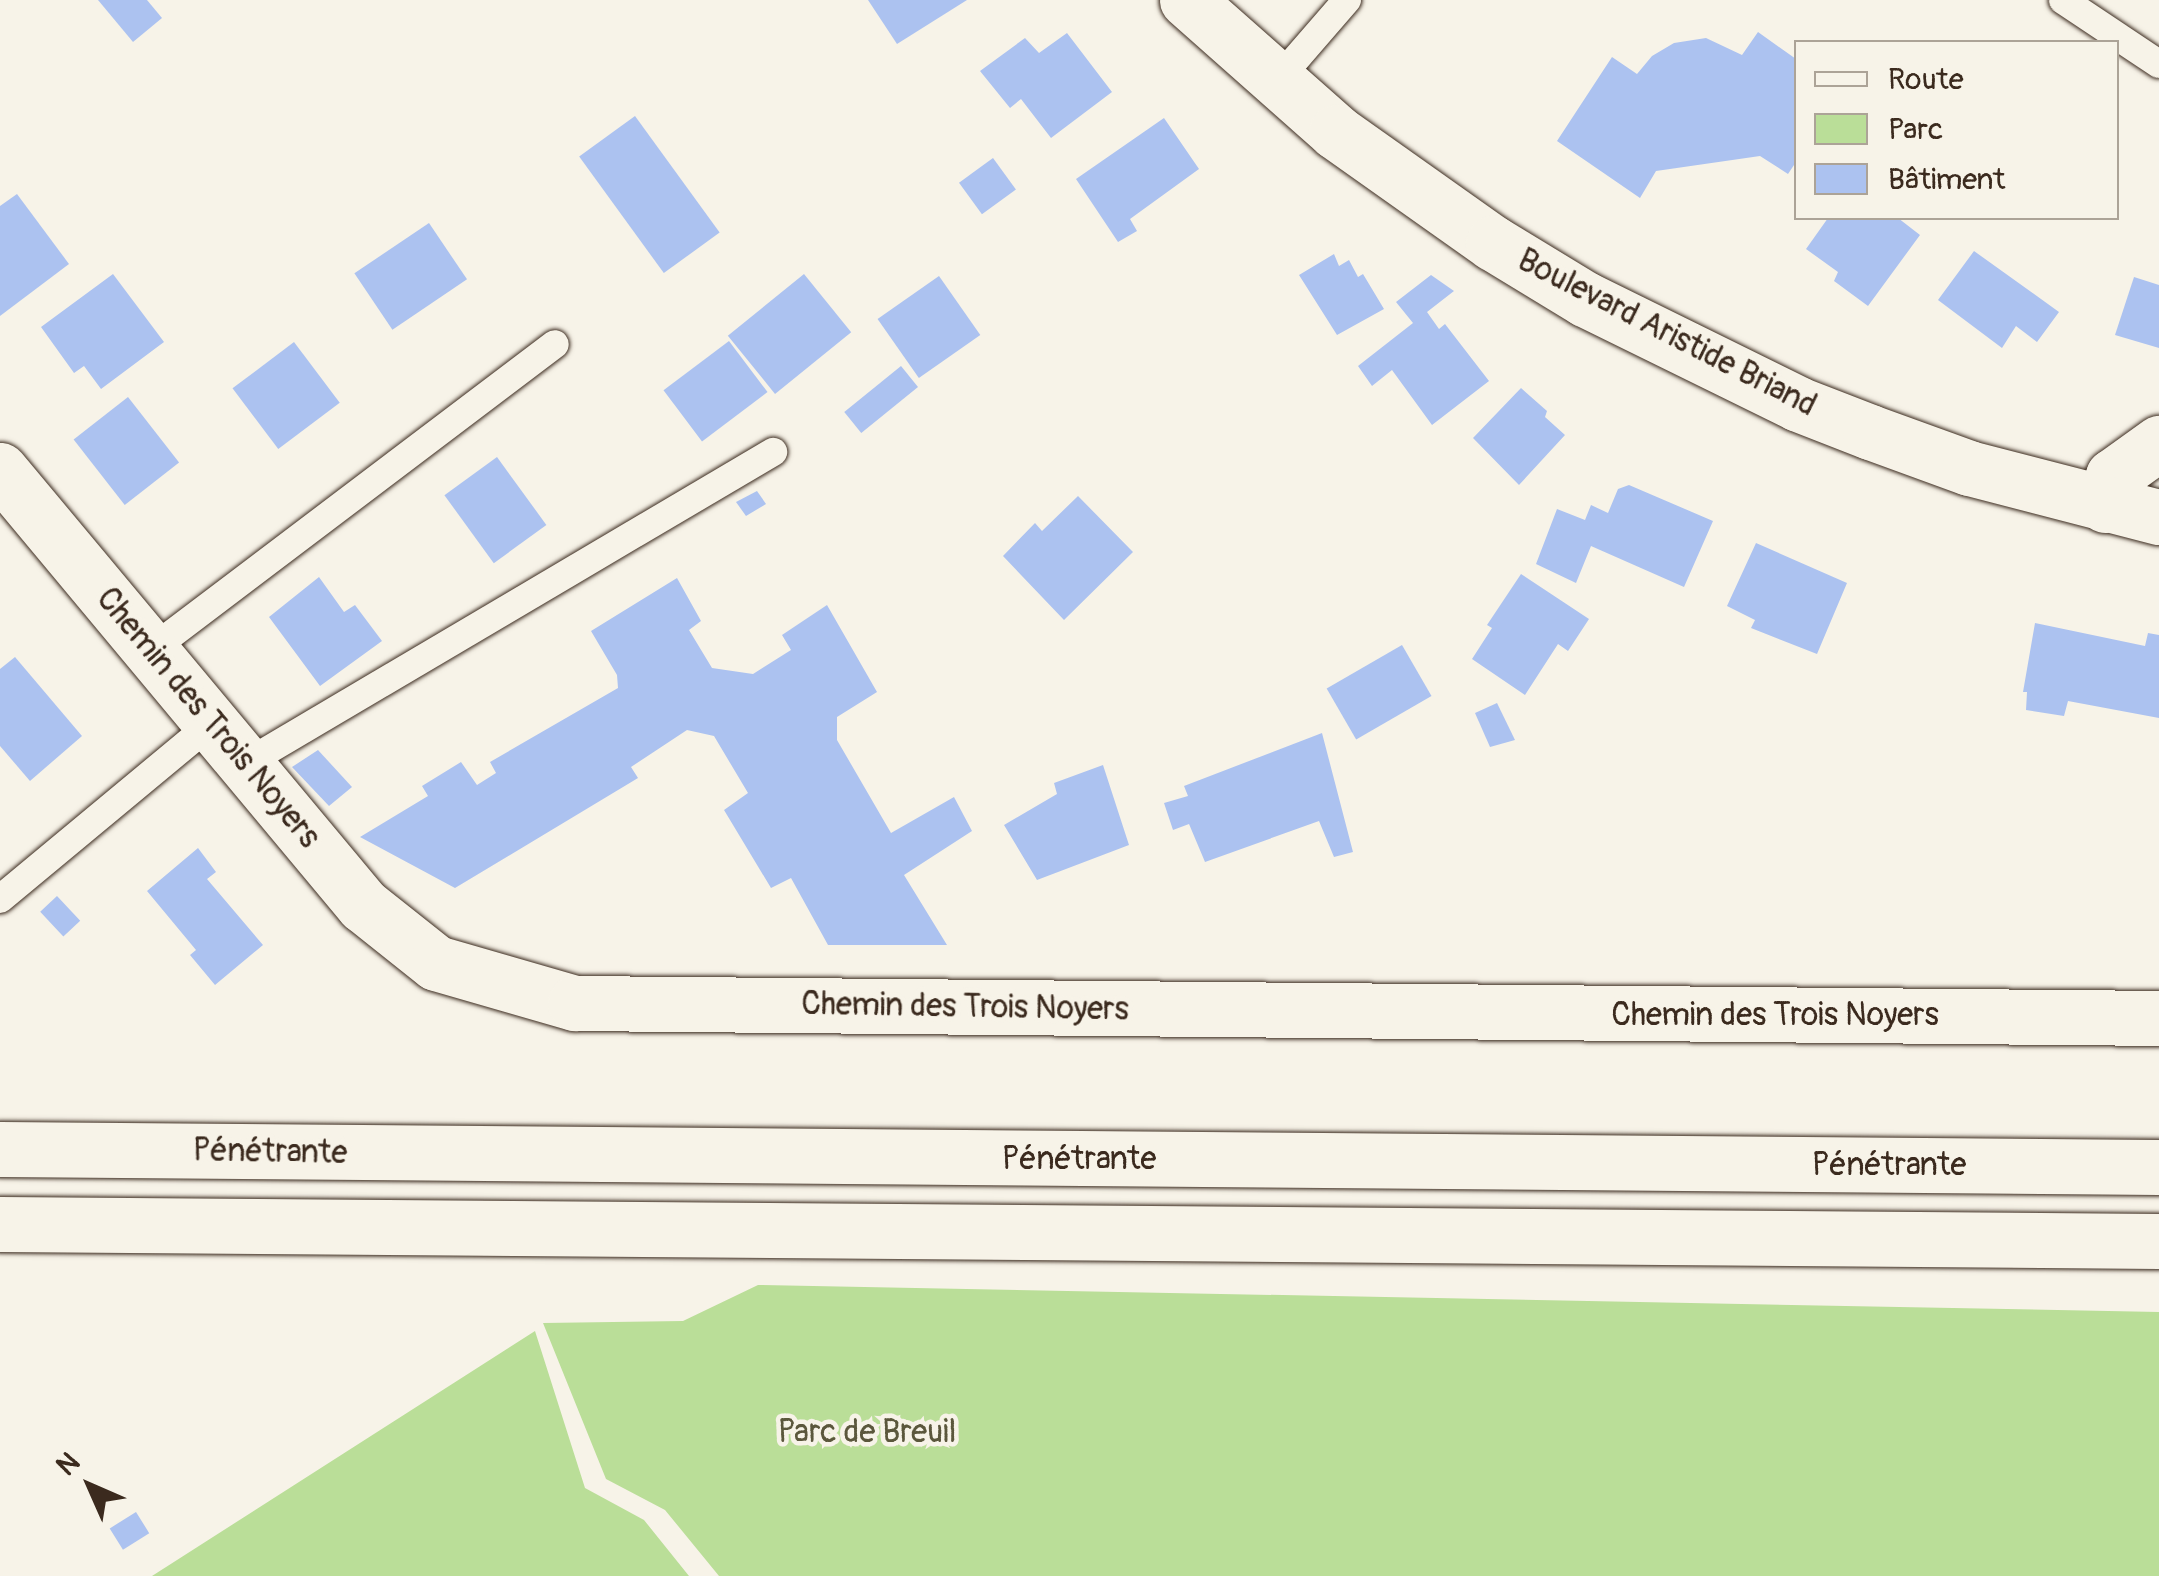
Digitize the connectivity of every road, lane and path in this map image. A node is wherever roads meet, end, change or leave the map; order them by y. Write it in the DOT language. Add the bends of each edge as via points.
graph roads {
  1 [pos="1187,0"];
  2 [pos="1347,0"];
  3 [pos="2063,0"];
  4 [pos="2159,64"];
  5 [pos="1275,82"];
  6 [pos="555,344"];
  7 [pos="2159,443"];
  8 [pos="773,452"];
  9 [pos="0,470"];
  10 [pos="2105,505"];
  11 [pos="2159,517"];
  12 [pos="152,649"];
  13 [pos="230,742"];
  14 [pos="0,899"];
  15 [pos="2159,1018"];
  16 [pos="0,1149"];
  17 [pos="2159,1167"];
  18 [pos="0,1224"];
  19 [pos="2159,1240"];
  1 -- 5 [label="main road, Boulevard Aristide Briand"];
  2 -- 5 [label="lane"];
  3 -- 4 [label="lane"];
  5 -- 10 [label="main road, Boulevard Aristide Briand" via="1493,243 1696,356 1870,432 1969,468"];
  6 -- 12 [label="lane"];
  7 -- 10 [label="main road" via="2113,476"];
  8 -- 13 [label="lane"];
  9 -- 12 [label="main road, Chemin des Trois Noyers"];
  10 -- 11 [label="main road, Boulevard Aristide Briand"];
  12 -- 13 [label="main road, Chemin des Trois Noyers"];
  13 -- 14 [label="lane"];
  13 -- 15 [label="main road, Chemin des Trois Noyers" via="363,905 436,963 575,1003"];
  16 -- 17 [label="main road, Pénétrante"];
  18 -- 19 [label="main road"];
}
